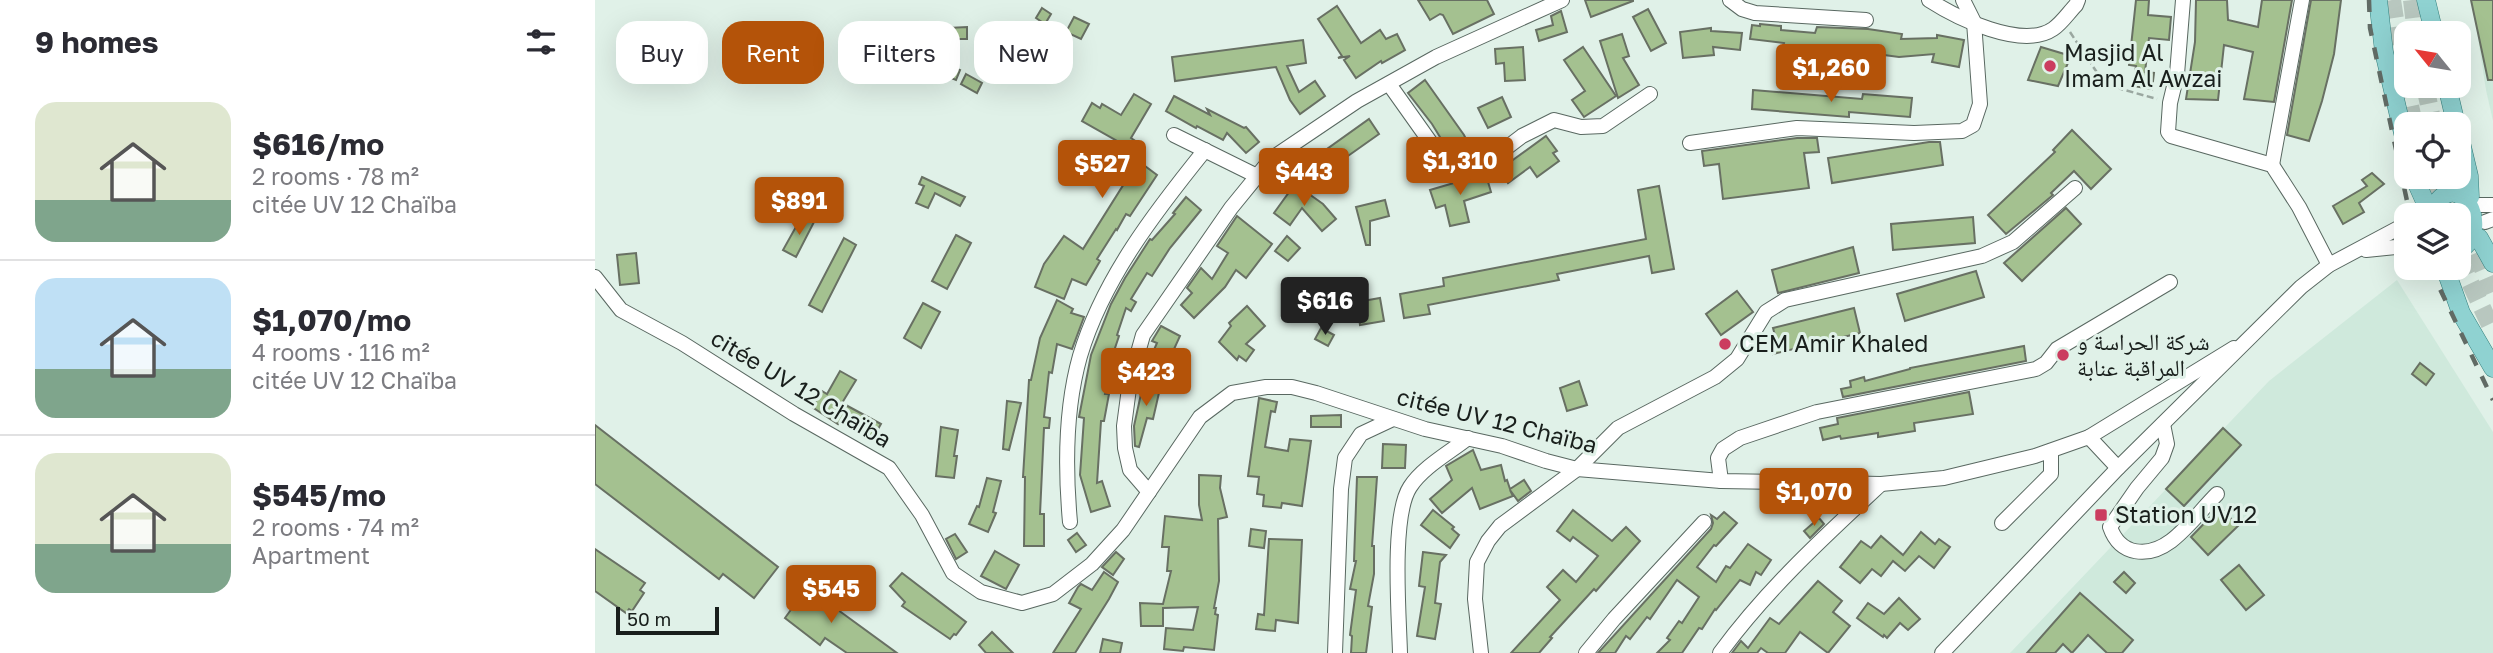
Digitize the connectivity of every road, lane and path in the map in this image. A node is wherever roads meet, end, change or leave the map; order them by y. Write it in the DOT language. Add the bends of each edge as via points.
graph roads {
  1 [pos="1562,0"];
  2 [pos="1730,0"];
  3 [pos="1929,0"];
  4 [pos="1963,0"];
  5 [pos="2078,0"];
  6 [pos="2183,0"];
  7 [pos="2302,0"];
  8 [pos="2378,0"];
  9 [pos="2426,0"];
  10 [pos="1866,20"];
  11 [pos="2061,20"];
  12 [pos="2431,21"];
  13 [pos="1974,22"];
  14 [pos="1389,84"];
  15 [pos="1650,94"];
  16 [pos="2170,103"];
  17 [pos="2398,112"];
  18 [pos="1174,135"];
  19 [pos="1690,143"];
  20 [pos="1205,150"];
  21 [pos="2273,165"];
  22 [pos="1257,176"];
  23 [pos="2471,181"];
  24 [pos="2075,188"];
  25 [pos="2438,203"];
  26 [pos="2470,203"];
  27 [pos="2483,214"];
  28 [pos="2394,231"];
  29 [pos="2471,239"];
  30 [pos="2394,247"];
  31 [pos="2361,250"];
  32 [pos="2493,262"];
  33 [pos="2329,265"];
  34 [pos="595,277"];
  35 [pos="2449,280"];
  36 [pos="2170,282"];
  37 [pos="2246,342"];
  38 [pos="2493,368"];
  39 [pos="1393,419"];
  40 [pos="2163,424"];
  41 [pos="1468,438"];
  42 [pos="2089,438"];
  43 [pos="2051,451"];
  44 [pos="1577,468"];
  45 [pos="2119,468"];
  46 [pos="1721,481"];
  47 [pos="1881,484"];
  48 [pos="1149,492"];
  49 [pos="2217,494"];
  50 [pos="1070,522"];
  51 [pos="1704,522"];
  52 [pos="2003,523"];
  53 [pos="1335,653"];
  54 [pos="1400,653"];
  55 [pos="1481,653"];
  56 [pos="1586,653"];
  57 [pos="1720,653"];
  58 [pos="1942,653"];
  1 -- 14 [label="street" via="1436,57"];
  2 -- 10 [label="street" via="1755,13"];
  3 -- 13 [label="street"];
  4 -- 13 [label="street"];
  5 -- 11 [label="street"];
  6 -- 16 [label="street" via="2178,74"];
  7 -- 21 [label="street"];
  8 -- 17 [label="main road"];
  9 -- 12 [label="main road"];
  11 -- 13 [label="street" via="2052,30 2025,37"];
  11 -- 16 [label="path" via="2100,78"];
  13 -- 19 [label="street" via="1980,104 1973,124 1962,131 1797,128"];
  14 -- 15 [label="street" via="1443,160 1454,166 1501,152 1554,120 1581,127 1603,126"];
  14 -- 22 [label="street" via="1271,159"];
  16 -- 21 [label="street" via="2167,127 2171,136"];
  18 -- 20 [label="street"];
  20 -- 22 [label="street"];
  20 -- 50 [label="street" via="1123,262 1080,357 1067,453"];
  21 -- 33 [label="street"];
  22 -- 48 [label="street" via="1143,335 1124,426 1131,470"];
  23 -- 27 [label="main road"];
  24 -- 44 [label="street" via="2013,242 1982,256 1785,300 1766,312 1737,359 1715,377 1618,428"];
  25 -- 26 [label="main road" via="2459,193"];
  27 -- 29 [label="main road"];
  27 -- 32 [label="main road"];
  28 -- 31 [label="street"];
  30 -- 31 [label="street"];
  31 -- 33 [label="street"];
  33 -- 37 [label="street"];
  34 -- 48 [label="street, citée UV 12 Chaïba" via="621,310 889,468 922,515 953,573 981,592 1022,603 1053,594 1092,564"];
  35 -- 38 [label="main road" via="2461,313"];
  36 -- 46 [label="street" via="2057,349 2036,369 1817,412 1740,439 1723,449"];
  37 -- 40 [label="street"];
  37 -- 42 [label="street, citée UV 12 Chaïba"];
  39 -- 41 [label="street, citée UV 12 Chaïba"];
  39 -- 48 [label="street, citée UV 12 Chaïba" via="1292,387 1232,393 1200,418"];
  39 -- 53 [label="street" via="1361,434 1345,458"];
  40 -- 45 [label="street"];
  40 -- 49 [label="street" via="2167,444 2162,458 2110,527 2115,539 2130,552 2151,551 2170,541"];
  41 -- 44 [label="street, citée UV 12 Chaïba"];
  41 -- 54 [label="street" via="1420,476 1403,500 1398,542"];
  42 -- 43 [label="street, citée UV 12 Chaïba"];
  42 -- 45 [label="street"];
  43 -- 47 [label="street, citée UV 12 Chaïba" via="1944,478"];
  43 -- 52 [label="street" via="2051,474"];
  44 -- 46 [label="street, citée UV 12 Chaïba"];
  44 -- 55 [label="street" via="1500,526 1477,562 1475,600"];
  45 -- 58 [label="street"];
  46 -- 47 [label="street, citée UV 12 Chaïba"];
  47 -- 57 [label="street" via="1782,578"];
  51 -- 56 [label="street"];
}
